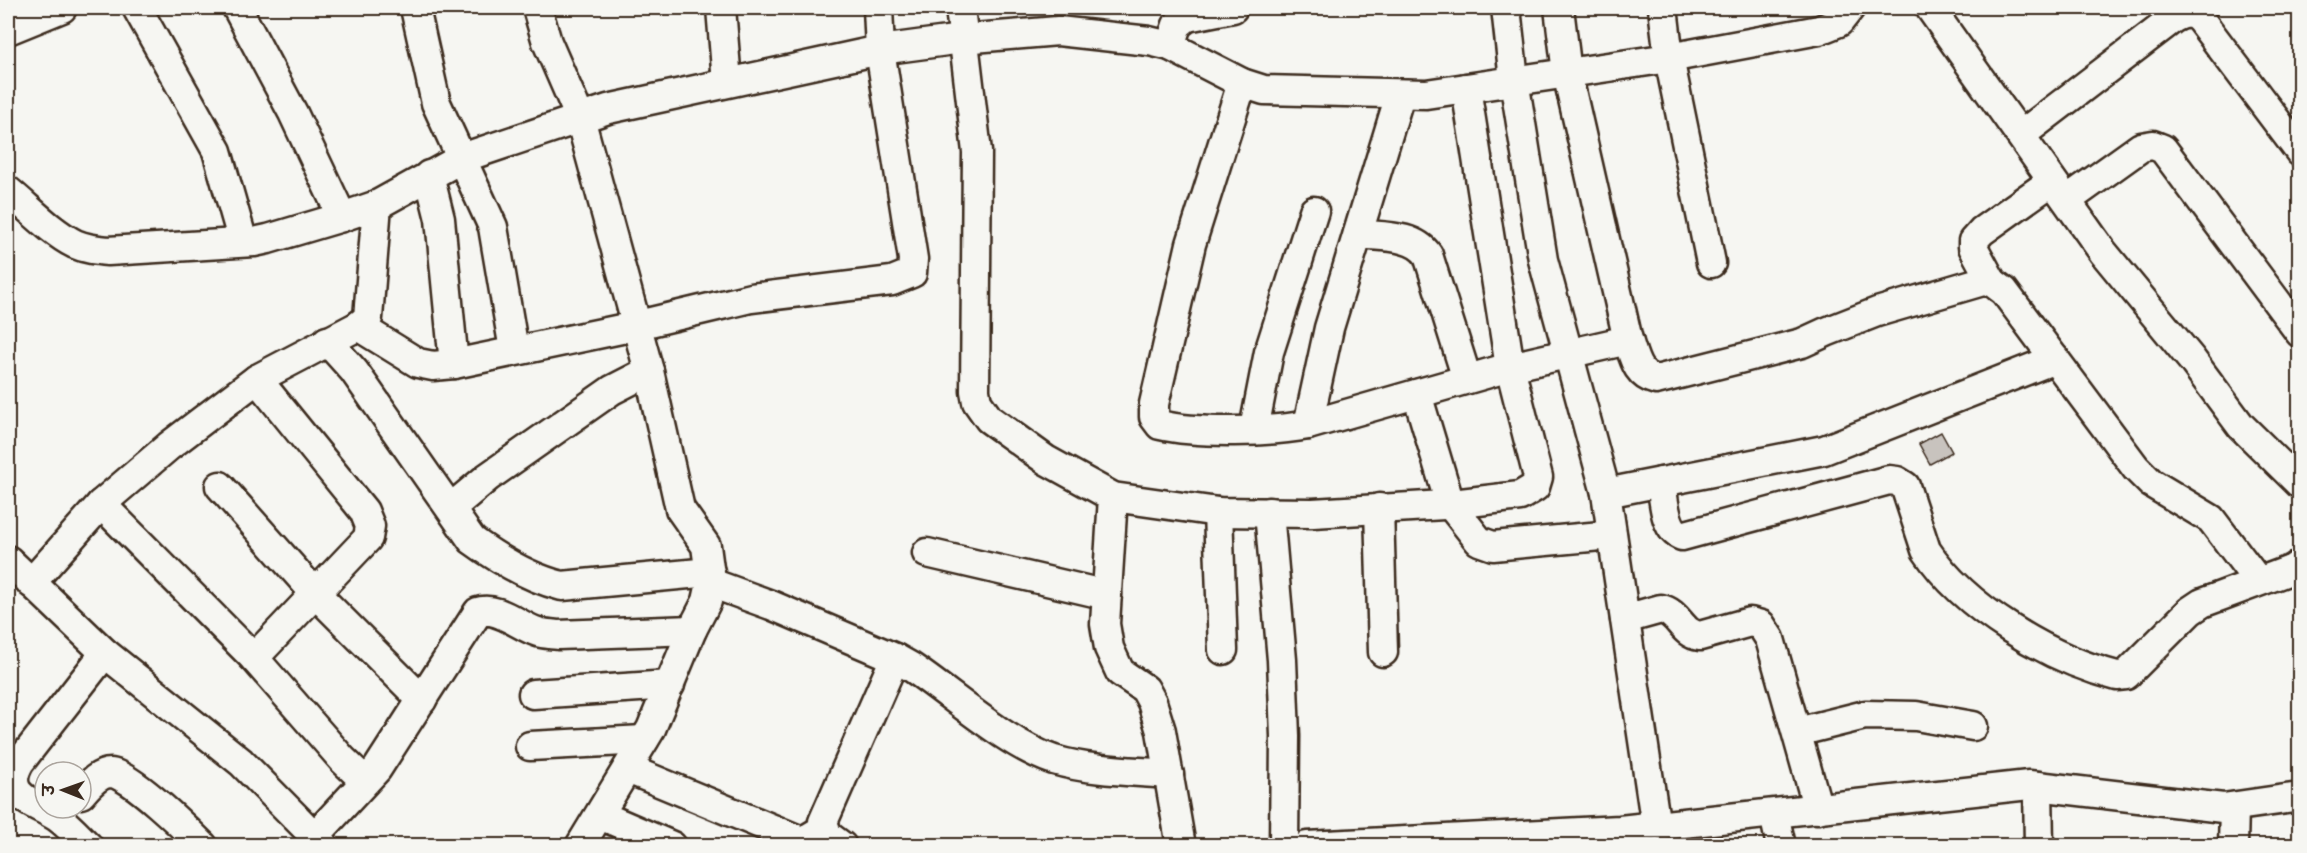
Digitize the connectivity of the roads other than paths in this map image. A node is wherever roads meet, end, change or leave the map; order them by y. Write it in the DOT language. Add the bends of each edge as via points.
graph roads {
  1 [pos="62,8"];
  2 [pos="137,8"];
  3 [pos="237,8"];
  4 [pos="416,8"];
  5 [pos="537,8"];
  6 [pos="721,8"];
  7 [pos="878,8"];
  8 [pos="960,8"];
  9 [pos="1233,8"];
  10 [pos="1506,8"];
  11 [pos="1559,8"];
  12 [pos="1664,8"];
  13 [pos="1850,8"];
  14 [pos="1930,8"];
  15 [pos="2191,10"];
  16 [pos="8,30"];
  17 [pos="962,39"];
  18 [pos="1170,46"];
  19 [pos="880,50"];
  20 [pos="1669,58"];
  21 [pos="1567,73"];
  22 [pos="1514,80"];
  23 [pos="727,82"];
  24 [pos="1242,84"];
  25 [pos="1466,88"];
  26 [pos="1400,95"];
  27 [pos="580,117"];
  28 [pos="2021,135"];
  29 [pos="2300,152"];
  30 [pos="462,158"];
  31 [pos="429,175"];
  32 [pos="2059,190"];
  33 [pos="8,191"];
  34 [pos="377,205"];
  35 [pos="1314,211"];
  36 [pos="342,218"];
  37 [pos="1358,234"];
  38 [pos="243,242"];
  39 [pos="1712,263"];
  40 [pos="1992,282"];
  41 [pos="637,325"];
  42 [pos="358,326"];
  43 [pos="2300,333"];
  44 [pos="1628,340"];
  45 [pos="327,341"];
  46 [pos="514,350"];
  47 [pos="1567,353"];
  48 [pos="2055,359"];
  49 [pos="454,364"];
  50 [pos="1510,367"];
  51 [pos="649,371"];
  52 [pos="257,379"];
  53 [pos="1467,380"];
  54 [pos="1417,394"];
  55 [pos="1308,425"];
  56 [pos="1254,429"];
  57 [pos="1661,482"];
  58 [pos="2300,484"];
  59 [pos="220,486"];
  60 [pos="1606,493"];
  61 [pos="1113,497"];
  62 [pos="101,504"];
  63 [pos="1450,504"];
  64 [pos="451,508"];
  65 [pos="1379,508"];
  66 [pos="1218,512"];
  67 [pos="1269,512"];
  68 [pos="1612,535"];
  69 [pos="927,553"];
  70 [pos="8,560"];
  71 [pos="2300,564"];
  72 [pos="711,578"];
  73 [pos="2258,581"];
  74 [pos="31,583"];
  75 [pos="314,592"];
  76 [pos="1107,595"];
  77 [pos="1625,619"];
  78 [pos="692,630"];
  79 [pos="1223,650"];
  80 [pos="1383,652"];
  81 [pos="105,653"];
  82 [pos="254,658"];
  83 [pos="895,658"];
  84 [pos="670,685"];
  85 [pos="533,694"];
  86 [pos="422,700"];
  87 [pos="1973,726"];
  88 [pos="1797,732"];
  89 [pos="644,740"];
  90 [pos="530,746"];
  91 [pos="628,769"];
  92 [pos="1169,774"];
  93 [pos="93,781"];
  94 [pos="365,781"];
  95 [pos="2038,786"];
  96 [pos="2300,797"];
  97 [pos="33,801"];
  98 [pos="2234,807"];
  99 [pos="1818,809"];
  100 [pos="1774,814"];
  101 [pos="600,815"];
  102 [pos="68,820"];
  103 [pos="1656,827"];
  104 [pos="1717,833"];
  105 [pos="834,837"];
  106 [pos="1596,838"];
  107 [pos="320,841"];
  108 [pos="1458,842"];
  109 [pos="88,846"];
  110 [pos="203,846"];
  111 [pos="580,846"];
  112 [pos="672,846"];
  113 [pos="1181,846"];
  114 [pos="1284,846"];
  115 [pos="1307,846"];
  116 [pos="1780,846"];
  117 [pos="2038,846"];
  118 [pos="2233,846"];
  1 -- 16 [label="street"];
  2 -- 38 [label="street" via="217,151"];
  3 -- 36 [label="street" via="293,113"];
  4 -- 30 [label="street" via="436,103"];
  5 -- 27 [label="street" via="547,42"];
  6 -- 23 [label="street"];
  7 -- 19 [label="street"];
  8 -- 17 [label="street"];
  9 -- 18 [label="street" via="1187,17 1177,25"];
  10 -- 22 [label="street"];
  11 -- 21 [label="street"];
  12 -- 20 [label="street"];
  13 -- 20 [label="street" via="1839,22 1819,30"];
  14 -- 28 [label="street"];
  15 -- 28 [label="street" via="2174,18"];
  15 -- 29 [label="street"];
  17 -- 18 [label="street" via="1058,31"];
  17 -- 19 [label="street"];
  17 -- 61 [label="street" via="977,152 978,402 988,419 1046,460"];
  18 -- 24 [label="street"];
  19 -- 23 [label="street"];
  19 -- 41 [label="street" via="912,273 892,281 751,298"];
  20 -- 21 [label="street"];
  20 -- 39 [label="street"];
  21 -- 22 [label="street"];
  21 -- 44 [label="street"];
  22 -- 25 [label="street"];
  22 -- 47 [label="street" via="1543,260"];
  23 -- 27 [label="street"];
  24 -- 26 [label="street" via="1264,90"];
  24 -- 56 [label="street" via="1191,244 1154,417 1160,425 1173,428"];
  25 -- 26 [label="street"];
  25 -- 50 [label="street"];
  26 -- 37 [label="street"];
  27 -- 30 [label="street"];
  27 -- 41 [label="street"];
  28 -- 32 [label="street"];
  30 -- 31 [label="street"];
  30 -- 46 [label="street" via="493,227"];
  31 -- 34 [label="street"];
  31 -- 49 [label="street" via="440,219"];
  32 -- 40 [label="street" via="1982,231 1973,241"];
  32 -- 43 [label="street" via="2141,147 2153,145 2163,149"];
  32 -- 58 [label="street" via="2103,252 2241,426"];
  33 -- 38 [label="street" via="61,235 91,249"];
  34 -- 36 [label="street"];
  34 -- 42 [label="street" via="370,307 368,318"];
  35 -- 56 [label="street" via="1269,352"];
  36 -- 38 [label="street"];
  37 -- 53 [label="street" via="1422,246"];
  37 -- 55 [label="street" via="1329,328"];
  40 -- 44 [label="street" via="1983,281 1877,312 1802,343 1656,380 1640,372"];
  40 -- 48 [label="street" via="2004,291"];
  41 -- 46 [label="street"];
  41 -- 51 [label="street"];
  42 -- 45 [label="street"];
  42 -- 49 [label="street" via="418,363"];
  44 -- 47 [label="street"];
  45 -- 52 [label="street"];
  45 -- 64 [label="street" via="354,371"];
  46 -- 49 [label="street"];
  47 -- 50 [label="street"];
  47 -- 60 [label="street"];
  48 -- 57 [label="street" via="1824,450"];
  48 -- 73 [label="street" via="2136,468 2151,483 2211,519"];
  50 -- 53 [label="street"];
  50 -- 63 [label="street" via="1538,477 1535,487 1520,496"];
  51 -- 64 [label="street" via="620,385 488,477"];
  51 -- 72 [label="street" via="680,509 706,546"];
  52 -- 62 [label="street"];
  52 -- 75 [label="street" via="369,519 368,538"];
  53 -- 54 [label="street"];
  54 -- 55 [label="street"];
  54 -- 63 [label="street"];
  55 -- 56 [label="street"];
  57 -- 60 [label="street"];
  57 -- 73 [label="street" via="1670,527 1682,536 1897,481 1905,486 1926,550 1972,600 2045,650 2117,676 2126,675 2190,611"];
  59 -- 75 [label="street"];
  60 -- 68 [label="street"];
  61 -- 66 [label="street"];
  61 -- 76 [label="street"];
  62 -- 74 [label="street"];
  62 -- 82 [label="street"];
  63 -- 65 [label="street"];
  63 -- 68 [label="street" via="1486,545"];
  64 -- 72 [label="street" via="472,540 547,582 570,585"];
  65 -- 67 [label="street"];
  65 -- 80 [label="street"];
  66 -- 67 [label="street"];
  66 -- 79 [label="street"];
  67 -- 114 [label="street" via="1282,660"];
  68 -- 77 [label="street"];
  69 -- 76 [label="street"];
  70 -- 74 [label="street"];
  71 -- 73 [label="street"];
  72 -- 78 [label="street" via="707,601"];
  72 -- 83 [label="street"];
  74 -- 81 [label="street"];
  75 -- 82 [label="street"];
  75 -- 86 [label="street"];
  76 -- 92 [label="street" via="1105,624 1112,656 1120,672 1145,689 1152,702"];
  77 -- 88 [label="street" via="1666,610 1686,631 1700,636 1750,622 1761,625 1770,639"];
  77 -- 103 [label="street"];
  78 -- 84 [label="street"];
  78 -- 86 [label="street" via="558,635 538,632 484,610 473,617"];
  81 -- 97 [label="street" via="14,772 19,795"];
  81 -- 107 [label="street" via="241,762"];
  82 -- 94 [label="street"];
  83 -- 92 [label="street" via="1036,752 1091,768"];
  83 -- 105 [label="street" via="824,822"];
  84 -- 85 [label="street"];
  84 -- 89 [label="street"];
  86 -- 94 [label="street"];
  87 -- 88 [label="street" via="1882,714"];
  88 -- 99 [label="street"];
  89 -- 90 [label="street"];
  89 -- 91 [label="street"];
  91 -- 101 [label="street"];
  91 -- 105 [label="street" via="799,840"];
  92 -- 113 [label="street"];
  93 -- 110 [label="street" via="107,774 123,776"];
  94 -- 107 [label="street"];
  95 -- 98 [label="street"];
  95 -- 99 [label="street"];
  95 -- 117 [label="street"];
  96 -- 98 [label="street"];
  98 -- 118 [label="street"];
  99 -- 100 [label="street"];
  100 -- 104 [label="street"];
  100 -- 116 [label="street"];
  101 -- 111 [label="street"];
  101 -- 112 [label="street"];
  102 -- 109 [label="street"];
  103 -- 104 [label="street"];
  103 -- 106 [label="street"];
  106 -- 108 [label="street"];
  108 -- 115 [label="street"];
}
